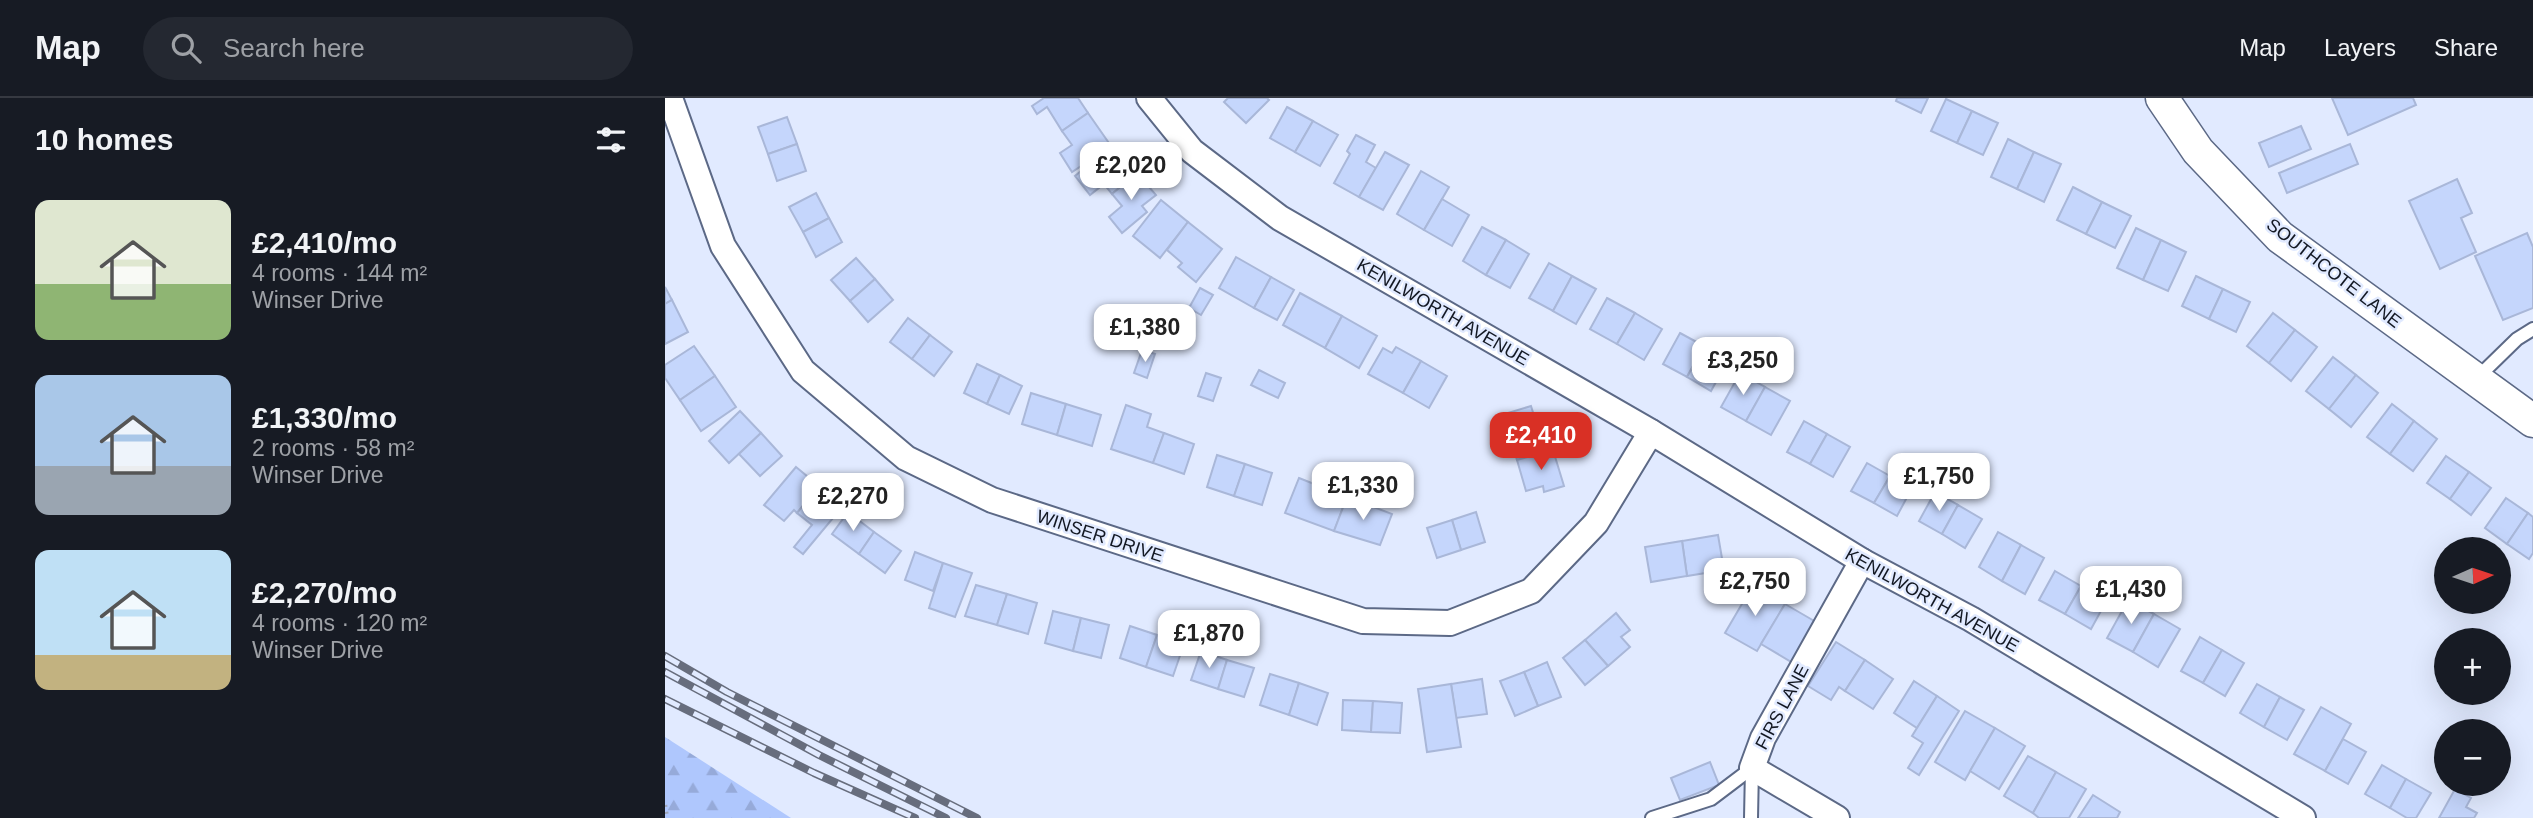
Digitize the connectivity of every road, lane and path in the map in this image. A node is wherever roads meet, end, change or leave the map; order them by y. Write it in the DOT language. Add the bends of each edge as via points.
graph roads {
  1 [pos="670,98"];
  2 [pos="1149,98"];
  3 [pos="2162,98"];
  4 [pos="2533,329"];
  5 [pos="2476,380"];
  6 [pos="2533,421"];
  7 [pos="1651,432"];
  8 [pos="1862,561"];
  9 [pos="1752,768"];
  10 [pos="665,805"];
  11 [pos="667,818"];
  12 [pos="1651,818"];
  13 [pos="1751,818"];
  14 [pos="1837,818"];
  15 [pos="2303,818"];
  1 -- 7 [label="street, WINSER DRIVE" via="723,246 803,371 906,458 992,500 1363,621 1450,622 1531,591 1596,523"];
  2 -- 7 [label="street, KENILWORTH AVENUE" via="1192,151 1280,218"];
  3 -- 5 [label="street, SOUTHCOTE LANE" via="2198,151 2280,237"];
  4 -- 5 [label="lane"];
  5 -- 6 [label="street, SOUTHCOTE LANE"];
  7 -- 8 [label="street, KENILWORTH AVENUE"];
  8 -- 9 [label="street, FIRS LANE" via="1763,737"];
  8 -- 15 [label="street, KENILWORTH AVENUE" via="1971,619"];
  9 -- 12 [label="lane" via="1711,799"];
  9 -- 13 [label="lane"];
  9 -- 14 [label="street, FIRS LANE"];
  10 -- 11 [label="path"];
}
